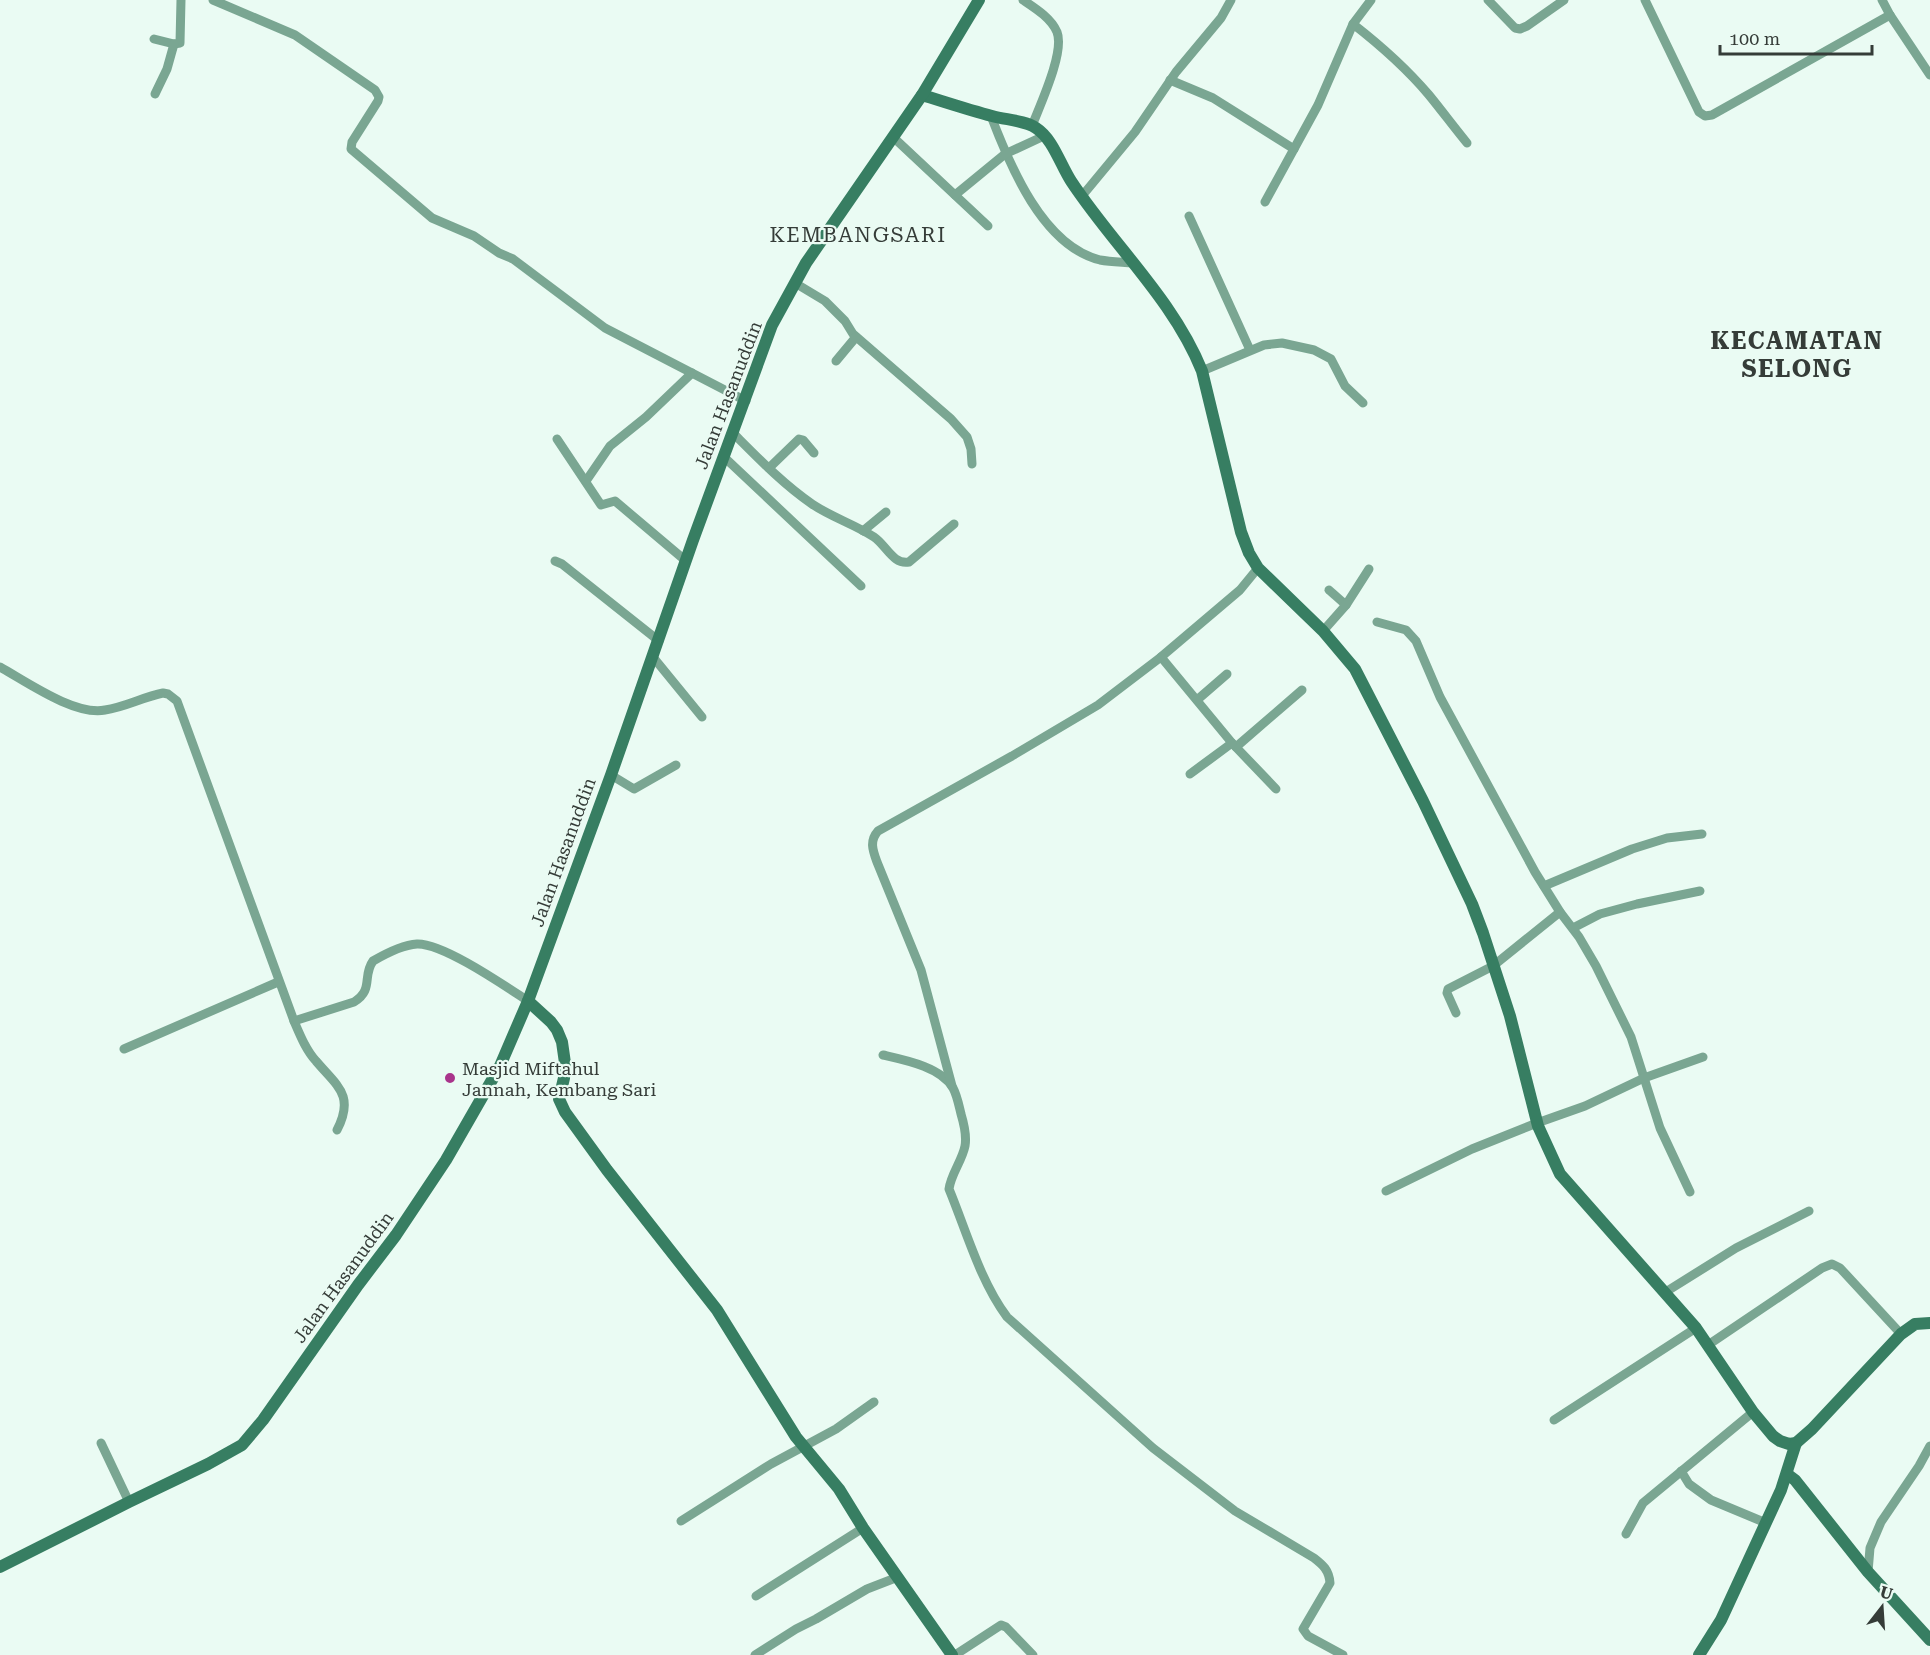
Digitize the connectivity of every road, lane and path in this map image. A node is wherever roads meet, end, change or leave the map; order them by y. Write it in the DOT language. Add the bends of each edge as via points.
graph roads {
  1 [pos="181,0"];
  2 [pos="213,0"];
  3 [pos="979,0"];
  4 [pos="1023,0"];
  5 [pos="1231,0"];
  6 [pos="1371,0"];
  7 [pos="1488,0"];
  8 [pos="1564,0"];
  9 [pos="1645,0"];
  10 [pos="1882,0"];
  11 [pos="1890,15"];
  12 [pos="1353,24"];
  13 [pos="154,39"];
  14 [pos="174,45"];
  15 [pos="1930,75"];
  16 [pos="1170,80"];
  17 [pos="155,94"];
  18 [pos="922,95"];
  19 [pos="992,116"];
  20 [pos="1032,126"];
  21 [pos="1044,136"];
  22 [pos="893,137"];
  23 [pos="1467,143"];
  24 [pos="1294,149"];
  25 [pos="1005,154"];
  26 [pos="955,195"];
  27 [pos="1082,196"];
  28 [pos="1264,202"];
  29 [pos="1189,216"];
  30 [pos="988,226"];
  31 [pos="1133,263"];
  32 [pos="795,283"];
  33 [pos="856,337"];
  34 [pos="1250,350"];
  35 [pos="836,361"];
  36 [pos="1202,371"];
  37 [pos="692,373"];
  38 [pos="746,401"];
  39 [pos="1363,403"];
  40 [pos="733,433"];
  41 [pos="557,439"];
  42 [pos="814,453"];
  43 [pos="724,457"];
  44 [pos="972,464"];
  45 [pos="769,468"];
  46 [pos="586,481"];
  47 [pos="886,512"];
  48 [pos="954,524"];
  49 [pos="863,531"];
  50 [pos="555,561"];
  51 [pos="686,561"];
  52 [pos="1258,568"];
  53 [pos="1370,569"];
  54 [pos="861,586"];
  55 [pos="1329,590"];
  56 [pos="1346,605"];
  57 [pos="1377,622"];
  58 [pos="1323,631"];
  59 [pos="659,641"];
  60 [pos="653,657"];
  61 [pos="1161,657"];
  62 [pos="0,667"];
  63 [pos="1227,674"];
  64 [pos="1302,690"];
  65 [pos="1197,700"];
  66 [pos="702,717"];
  67 [pos="1234,745"];
  68 [pos="676,765"];
  69 [pos="1190,774"];
  70 [pos="609,779"];
  71 [pos="1276,789"];
  72 [pos="1702,834"];
  73 [pos="1544,885"];
  74 [pos="1700,891"];
  75 [pos="1560,912"];
  76 [pos="1573,927"];
  77 [pos="1493,966"];
  78 [pos="278,982"];
  79 [pos="528,1001"];
  80 [pos="1456,1012"];
  81 [pos="294,1021"];
  82 [pos="124,1049"];
  83 [pos="883,1054"];
  84 [pos="1703,1057"];
  85 [pos="1644,1078"];
  86 [pos="952,1086"];
  87 [pos="1537,1123"];
  88 [pos="337,1130"];
  89 [pos="1386,1191"];
  90 [pos="1690,1192"];
  91 [pos="1809,1211"];
  92 [pos="1664,1293"];
  93 [pos="1930,1323"];
  94 [pos="1696,1328"];
  95 [pos="1901,1335"];
  96 [pos="1708,1345"];
  97 [pos="873,1402"];
  98 [pos="1753,1412"];
  99 [pos="1554,1420"];
  100 [pos="101,1443"];
  101 [pos="1796,1443"];
  102 [pos="1930,1446"];
  103 [pos="804,1447"];
  104 [pos="1681,1471"];
  105 [pos="1787,1474"];
  106 [pos="129,1502"];
  107 [pos="681,1521"];
  108 [pos="1766,1523"];
  109 [pos="863,1528"];
  110 [pos="1626,1534"];
  111 [pos="0,1567"];
  112 [pos="1868,1572"];
  113 [pos="898,1577"];
  114 [pos="756,1596"];
  115 [pos="1930,1640"];
  116 [pos="755,1655"];
  117 [pos="953,1655"];
  118 [pos="1033,1655"];
  119 [pos="1343,1655"];
  120 [pos="1699,1655"];
  1 -- 14 [label="street" via="181,40"];
  2 -- 37 [label="street" via="295,35 375,90 378,101 351,149 432,218 474,236 605,328"];
  3 -- 18 [label="street, Jalan Hasanuddin"];
  4 -- 20 [label="street" via="1045,16 1059,38 1058,52"];
  5 -- 16 [label="street" via="1216,25"];
  6 -- 12 [label="street"];
  7 -- 8 [label="street" via="1520,29"];
  9 -- 11 [label="street" via="1699,112 1705,116"];
  10 -- 11 [label="street"];
  11 -- 15 [label="street"];
  12 -- 23 [label="street" via="1409,74"];
  12 -- 24 [label="street" via="1321,99"];
  13 -- 14 [label="street"];
  14 -- 17 [label="street"];
  16 -- 24 [label="street" via="1213,98"];
  16 -- 27 [label="street" via="1135,132"];
  18 -- 19 [label="street"];
  18 -- 22 [label="street, Jalan Hasanuddin"];
  19 -- 20 [label="street"];
  19 -- 25 [label="street"];
  20 -- 21 [label="street"];
  21 -- 25 [label="street"];
  21 -- 27 [label="street"];
  22 -- 26 [label="street"];
  22 -- 32 [label="street, Jalan Hasanuddin"];
  24 -- 28 [label="street"];
  25 -- 26 [label="street"];
  25 -- 31 [label="street" via="1026,196 1073,247 1099,259"];
  26 -- 30 [label="street"];
  27 -- 31 [label="street"];
  29 -- 34 [label="street"];
  31 -- 36 [label="street" via="1177,321"];
  32 -- 33 [label="street" via="825,301"];
  32 -- 38 [label="street, Jalan Hasanuddin" via="772,325"];
  33 -- 35 [label="street"];
  33 -- 44 [label="street" via="951,419 967,437"];
  34 -- 36 [label="street"];
  34 -- 39 [label="street" via="1275,342 1314,350 1331,359 1346,386"];
  36 -- 52 [label="street" via="1241,532"];
  37 -- 38 [label="street"];
  37 -- 46 [label="street" via="610,446"];
  38 -- 40 [label="street, Jalan Hasanuddin"];
  40 -- 43 [label="street, Jalan Hasanuddin"];
  40 -- 45 [label="street"];
  41 -- 46 [label="street"];
  42 -- 45 [label="street" via="799,439"];
  43 -- 51 [label="street, Jalan Hasanuddin"];
  43 -- 54 [label="street"];
  45 -- 49 [label="street" via="813,505"];
  46 -- 51 [label="street" via="601,505 615,501"];
  47 -- 49 [label="street"];
  48 -- 49 [label="street" via="903,563"];
  50 -- 59 [label="street"];
  51 -- 59 [label="street, Jalan Hasanuddin"];
  52 -- 58 [label="street"];
  52 -- 61 [label="street" via="1240,590"];
  53 -- 56 [label="street"];
  55 -- 56 [label="street"];
  56 -- 58 [label="street"];
  57 -- 73 [label="street" via="1406,630 1416,641 1440,697"];
  58 -- 77 [label="street" via="1361,679 1472,904"];
  59 -- 60 [label="street, Jalan Hasanuddin"];
  60 -- 66 [label="street"];
  60 -- 70 [label="street, Jalan Hasanuddin"];
  61 -- 65 [label="street"];
  61 -- 86 [label="street" via="1098,705 874,835 875,856 921,970"];
  62 -- 78 [label="street" via="83,710 106,710 163,693 177,701"];
  63 -- 65 [label="street"];
  64 -- 67 [label="street"];
  65 -- 67 [label="street"];
  67 -- 69 [label="street"];
  67 -- 71 [label="street"];
  68 -- 70 [label="street" via="634,789"];
  70 -- 79 [label="street, Jalan Hasanuddin"];
  72 -- 73 [label="street" via="1667,838 1632,849"];
  73 -- 75 [label="street"];
  74 -- 76 [label="street" via="1637,904"];
  75 -- 76 [label="street"];
  75 -- 77 [label="street"];
  76 -- 85 [label="street" via="1630,1037"];
  77 -- 80 [label="street" via="1448,989 1446,993"];
  77 -- 87 [label="street"];
  78 -- 81 [label="street"];
  78 -- 82 [label="street"];
  79 -- 81 [label="street" via="479,970 419,944 373,961 360,998"];
  79 -- 103 [label="street" via="551,1022 561,1042 565,1063 560,1105 717,1310"];
  79 -- 106 [label="street, Jalan Hasanuddin" via="491,1085 430,1185 254,1432 228,1453"];
  81 -- 88 [label="street" via="309,1052 340,1088 344,1106"];
  83 -- 86 [label="street" via="923,1065"];
  84 -- 85 [label="street"];
  85 -- 87 [label="street"];
  85 -- 90 [label="street" via="1660,1128"];
  86 -- 119 [label="street" via="966,1143 949,1189 999,1306 1017,1327 1154,1448 1235,1511 1325,1567 1330,1583 1303,1629 1308,1636"];
  87 -- 89 [label="street"];
  87 -- 92 [label="street" via="1567,1184"];
  91 -- 92 [label="street" via="1736,1248"];
  92 -- 94 [label="street"];
  93 -- 95 [label="street" via="1915,1324"];
  94 -- 96 [label="street"];
  94 -- 99 [label="street"];
  95 -- 96 [label="street" via="1832,1264"];
  95 -- 101 [label="street"];
  96 -- 98 [label="street"];
  97 -- 103 [label="street"];
  98 -- 101 [label="street" via="1773,1436"];
  98 -- 104 [label="street"];
  100 -- 106 [label="street"];
  101 -- 105 [label="street"];
  102 -- 112 [label="street" via="1881,1522 1870,1548"];
  103 -- 107 [label="street"];
  103 -- 109 [label="street"];
  104 -- 108 [label="street" via="1689,1484 1711,1500"];
  104 -- 110 [label="street" via="1643,1503"];
  105 -- 108 [label="street"];
  105 -- 112 [label="street"];
  106 -- 111 [label="street, Jalan Hasanuddin"];
  108 -- 120 [label="street" via="1721,1620"];
  109 -- 113 [label="street"];
  109 -- 114 [label="street"];
  112 -- 115 [label="street"];
  113 -- 116 [label="street" via="867,1589"];
  113 -- 117 [label="street"];
  117 -- 118 [label="street" via="1001,1625"];
}
